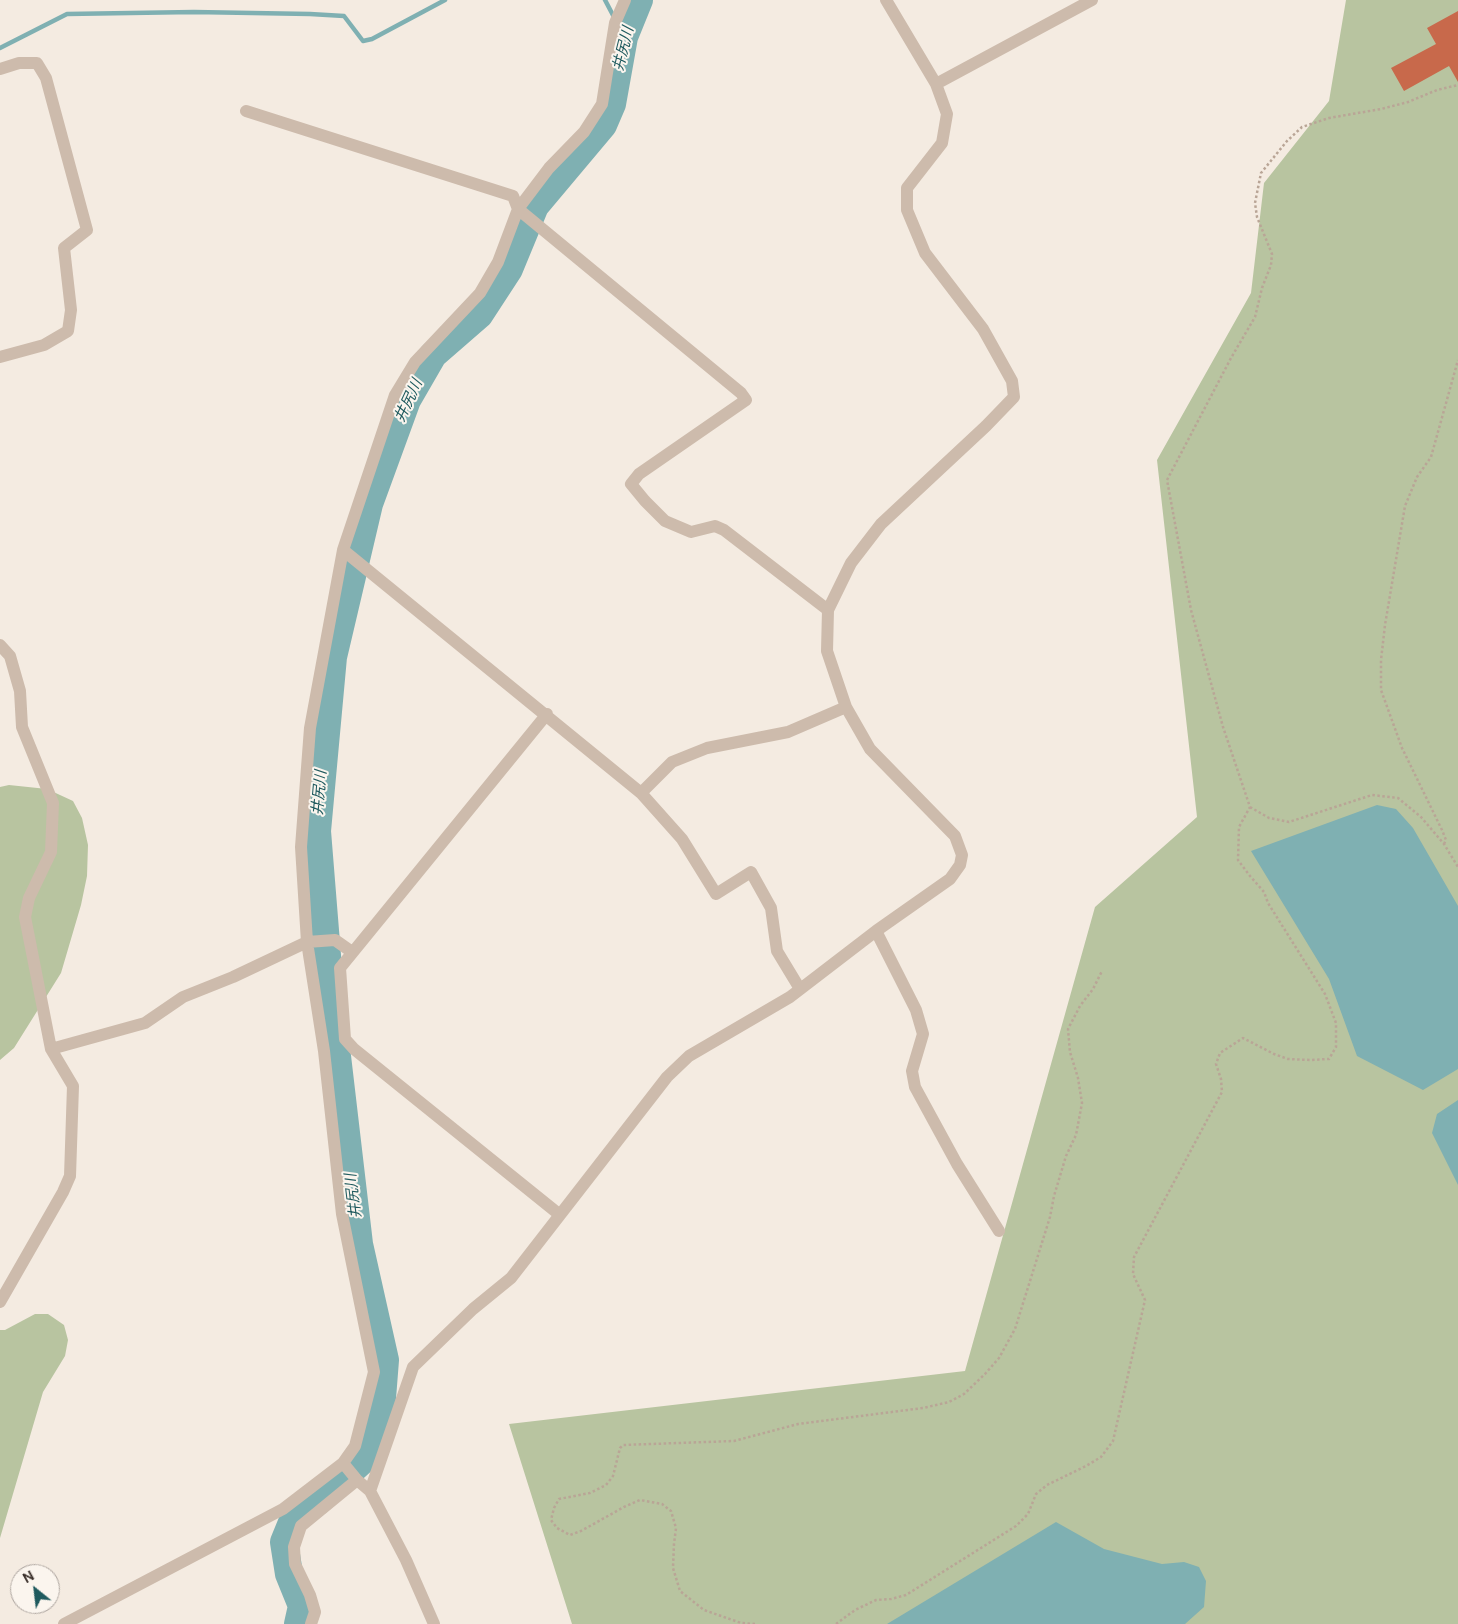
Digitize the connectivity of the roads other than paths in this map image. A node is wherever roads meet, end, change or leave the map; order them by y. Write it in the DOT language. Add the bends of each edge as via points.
graph roads {
  1 [pos="625,0"];
  2 [pos="886,0"];
  3 [pos="1092,0"];
  4 [pos="0,69"];
  5 [pos="936,84"];
  6 [pos="246,111"];
  7 [pos="518,209"];
  8 [pos="0,357"];
  9 [pos="343,550"];
  10 [pos="828,610"];
  11 [pos="0,645"];
  12 [pos="846,707"];
  13 [pos="546,714"];
  14 [pos="641,793"];
  15 [pos="876,931"];
  16 [pos="308,942"];
  17 [pos="352,952"];
  18 [pos="800,989"];
  19 [pos="51,1049"];
  20 [pos="560,1215"];
  21 [pos="999,1231"];
  22 [pos="0,1302"];
  23 [pos="350,1472"];
  24 [pos="370,1491"];
  25 [pos="64,1624"];
  26 [pos="311,1624"];
  27 [pos="434,1624"];
  1 -- 7 [label="street" via="615,23 602,104 584,132 549,168"];
  2 -- 5 [label="street"];
  3 -- 5 [label="street"];
  4 -- 8 [label="street" via="19,63 37,63 46,78 87,230 64,248 72,310 68,331 44,346"];
  5 -- 10 [label="street" via="947,114 942,143 907,188 907,210 925,253 983,329 1012,381 1014,397 882,524 851,563"];
  6 -- 7 [label="street" via="513,196"];
  7 -- 9 [label="street" via="498,262 480,293 415,362 395,395"];
  7 -- 10 [label="street" via="746,400 639,474 631,484 664,521 691,532 715,526 724,530"];
  9 -- 13 [label="street"];
  9 -- 16 [label="street" via="310,728 301,846"];
  10 -- 12 [label="street" via="827,651"];
  11 -- 19 [label="street" via="10,656 20,691 22,727 53,803 51,852 29,898 25,917"];
  12 -- 14 [label="street" via="788,732 707,748 672,762"];
  12 -- 15 [label="street" via="870,749 955,836 962,855 960,865 950,879"];
  13 -- 14 [label="street"];
  13 -- 17 [label="street"];
  14 -- 18 [label="street" via="682,839 716,894 751,872 771,908 777,951"];
  15 -- 18 [label="street"];
  15 -- 21 [label="street" via="916,1010 922,1034 912,1071 915,1087 957,1164"];
  16 -- 17 [label="street" via="335,940"];
  16 -- 19 [label="street" via="184,997 145,1023"];
  16 -- 23 [label="street" via="342,1214 374,1372"];
  17 -- 20 [label="street" via="340,968 345,1038 354,1050"];
  18 -- 20 [label="street" via="689,1056 667,1077"];
  19 -- 22 [label="street" via="73,1086 70,1176"];
  20 -- 24 [label="street" via="511,1278 413,1367"];
  23 -- 24 [label="street"];
  23 -- 25 [label="street"];
  23 -- 26 [label="street" via="301,1526 294,1547 295,1564 315,1612"];
  24 -- 27 [label="street" via="406,1560"];
}
